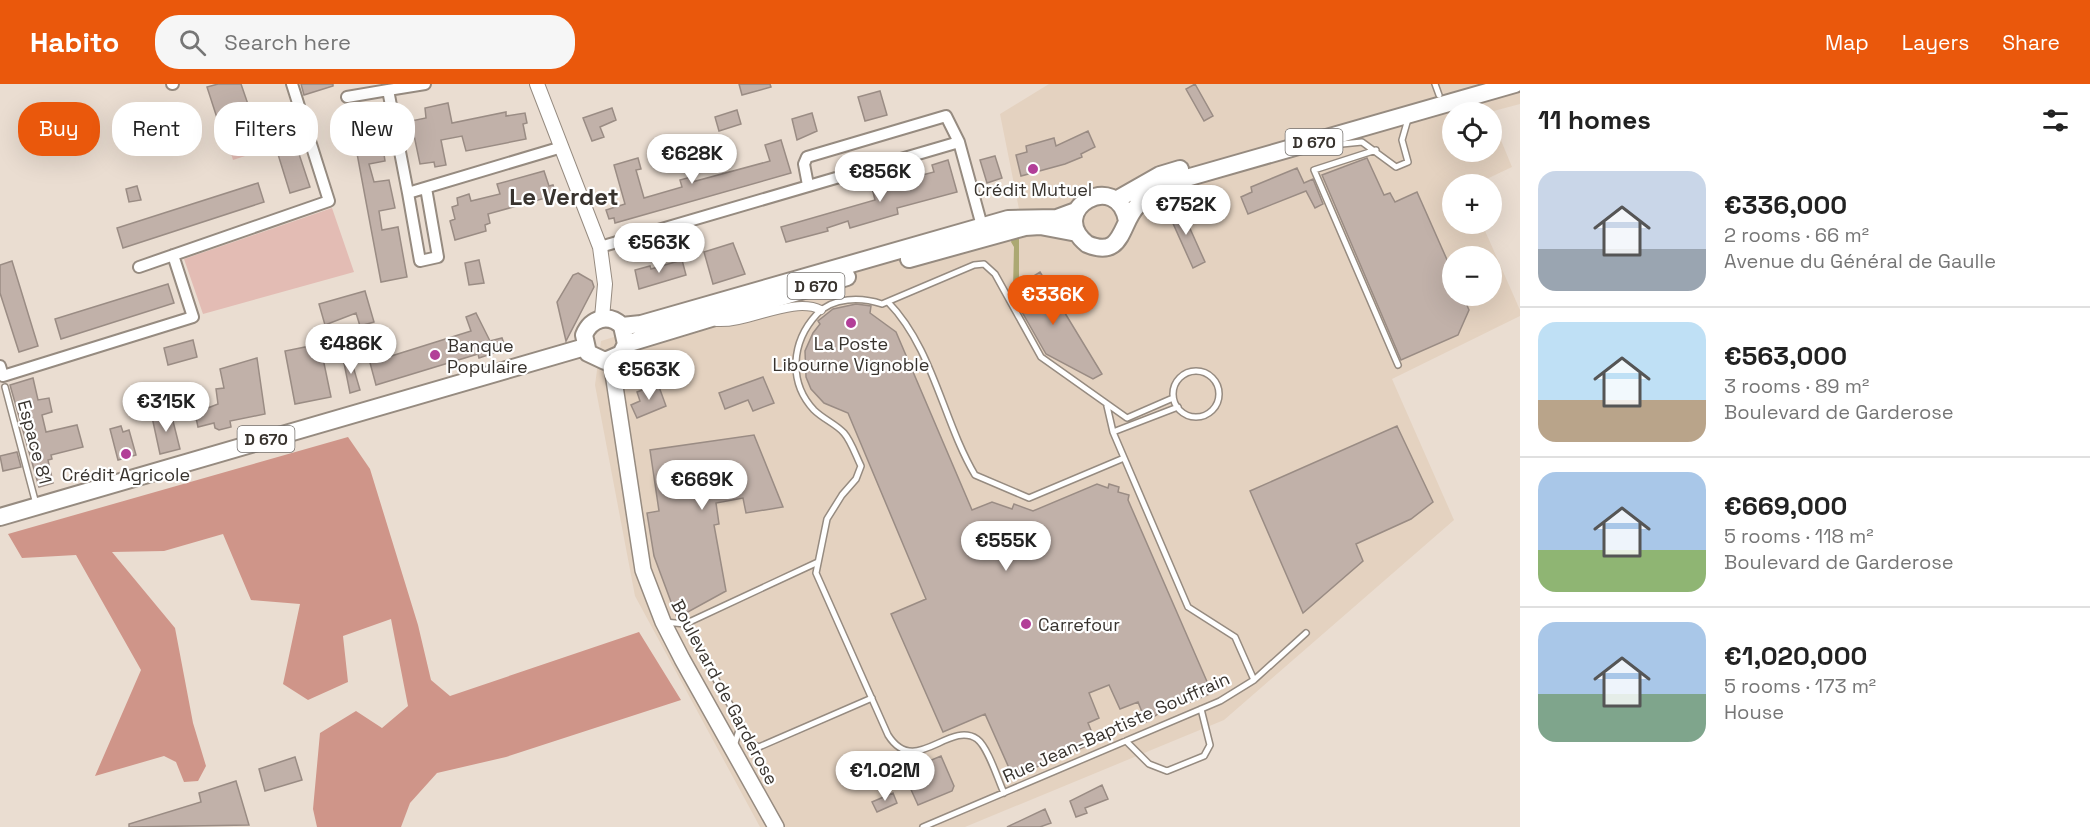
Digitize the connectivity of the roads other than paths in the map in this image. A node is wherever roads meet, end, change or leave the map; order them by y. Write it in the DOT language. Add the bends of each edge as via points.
graph roads {
  1 [pos="292,84"];
  2 [pos="425,84"];
  3 [pos="537,84"];
  4 [pos="1478,84"];
  5 [pos="1515,84"];
  6 [pos="388,90"];
  7 [pos="1437,90"];
  8 [pos="347,97"];
  9 [pos="1410,114"];
  10 [pos="959,142"];
  11 [pos="1302,146"];
  12 [pos="562,147"];
  13 [pos="1376,150"];
  14 [pos="808,185"];
  15 [pos="426,188"];
  16 [pos="408,194"];
  17 [pos="1116,200"];
  18 [pos="1076,211"];
  19 [pos="1127,221"];
  20 [pos="982,226"];
  21 [pos="1077,233"];
  22 [pos="600,247"];
  23 [pos="173,255"];
  24 [pos="139,267"];
  25 [pos="888,302"];
  26 [pos="821,310"];
  27 [pos="602,318"];
  28 [pos="700,320"];
  29 [pos="622,326"];
  30 [pos="626,344"];
  31 [pos="585,347"];
  32 [pos="611,360"];
  33 [pos="1398,365"];
  34 [pos="0,366"];
  35 [pos="5,387"];
  36 [pos="1173,398"];
  37 [pos="1107,406"];
  38 [pos="1178,407"];
  39 [pos="1139,413"];
  40 [pos="1143,421"];
  41 [pos="1113,432"];
  42 [pos="1124,458"];
  43 [pos="36,505"];
  44 [pos="0,517"];
  45 [pos="818,562"];
  46 [pos="663,622"];
  47 [pos="685,624"];
  48 [pos="1306,633"];
  49 [pos="1254,680"];
  50 [pos="872,698"];
  51 [pos="1201,709"];
  52 [pos="741,724"];
  53 [pos="1126,741"];
  54 [pos="733,750"];
  55 [pos="1004,793"];
  56 [pos="776,827"];
  57 [pos="923,827"];
  1 -- 23 [label="street" via="329,201"];
  2 -- 6 [label="street"];
  3 -- 12 [label="street"];
  4 -- 7 [label="main road, D 670"];
  5 -- 9 [label="main road, D 670"];
  6 -- 8 [label="street"];
  6 -- 16 [label="street"];
  7 -- 17 [label="main road, D 670" via="1160,175"];
  9 -- 11 [label="main road, D 670"];
  9 -- 13 [label="lane" via="1402,140 1408,162 1396,167"];
  10 -- 14 [label="street"];
  10 -- 14 [label="street" via="946,116 807,157 804,164"];
  10 -- 20 [label="street"];
  11 -- 13 [label="lane" via="1336,147 1362,142"];
  11 -- 19 [label="main road, D 670" via="1169,183 1137,205"];
  12 -- 15 [label="street"];
  12 -- 22 [label="street"];
  13 -- 33 [label="lane" via="1314,170"];
  14 -- 22 [label="street"];
  15 -- 16 [label="street"];
  15 -- 16 [label="street" via="438,257 420,261"];
  17 -- 18 [label="main road" via="1093,196"];
  17 -- 19 [label="main road"];
  18 -- 20 [label="main road, D 670" via="1057,218 1008,219"];
  18 -- 21 [label="main road"];
  19 -- 21 [label="main road" via="1122,237 1109,246 1094,247"];
  20 -- 29 [label="main road, D 670" via="652,321"];
  21 -- 28 [label="main road, D 670" via="1025,227"];
  22 -- 27 [label="street" via="605,284"];
  23 -- 24 [label="street"];
  23 -- 34 [label="street" via="193,317 3,376"];
  25 -- 26 [label="lane" via="842,300"];
  25 -- 37 [label="lane" via="984,264 995,274 1041,357"];
  25 -- 42 [label="lane" via="903,316 915,339 975,475 1029,498"];
  26 -- 28 [label="street" via="804,304 731,323"];
  26 -- 45 [label="lane" via="811,321 797,351 796,376 801,395 816,412 845,433 861,466 827,519"];
  27 -- 29 [label="main road"];
  27 -- 31 [label="main road" via="587,329"];
  28 -- 30 [label="main road, D 670"];
  29 -- 30 [label="main road"];
  30 -- 32 [label="main road" via="621,354"];
  31 -- 32 [label="main road" via="593,357"];
  31 -- 43 [label="main road, D 670"];
  32 -- 46 [label="main road, Boulevard de Garderose" via="639,553"];
  35 -- 43 [label="lane, Espace 81"];
  36 -- 38 [label="lane"];
  36 -- 38 [label="lane" via="1176,382 1191,372 1209,374 1218,386 1218,401 1209,412 1196,417"];
  36 -- 39 [label="lane"];
  37 -- 39 [label="lane" via="1126,418"];
  37 -- 41 [label="lane"];
  38 -- 40 [label="lane"];
  39 -- 40 [label="lane"];
  40 -- 41 [label="lane"];
  41 -- 42 [label="lane"];
  42 -- 49 [label="lane" via="1188,607 1235,637"];
  43 -- 44 [label="main road, D 670"];
  45 -- 47 [label="lane"];
  45 -- 50 [label="lane" via="816,573"];
  46 -- 47 [label="lane"];
  46 -- 54 [label="main road, Boulevard de Garderose"];
  47 -- 52 [label="lane"];
  48 -- 49 [label="lane, Rue Jean-Baptiste Souffrain"];
  49 -- 51 [label="lane, Rue Jean-Baptiste Souffrain"];
  50 -- 52 [label="lane" via="759,747 752,744"];
  50 -- 55 [label="lane" via="894,744 907,751 919,751 962,735 976,739"];
  51 -- 53 [label="lane, Rue Jean-Baptiste Souffrain"];
  51 -- 53 [label="lane" via="1210,745 1204,756 1167,771 1149,764"];
  52 -- 54 [label="lane"];
  53 -- 55 [label="lane, Rue Jean-Baptiste Souffrain"];
  54 -- 56 [label="main road, Boulevard de Garderose"];
  55 -- 57 [label="lane, Rue Jean-Baptiste Souffrain"];
}
